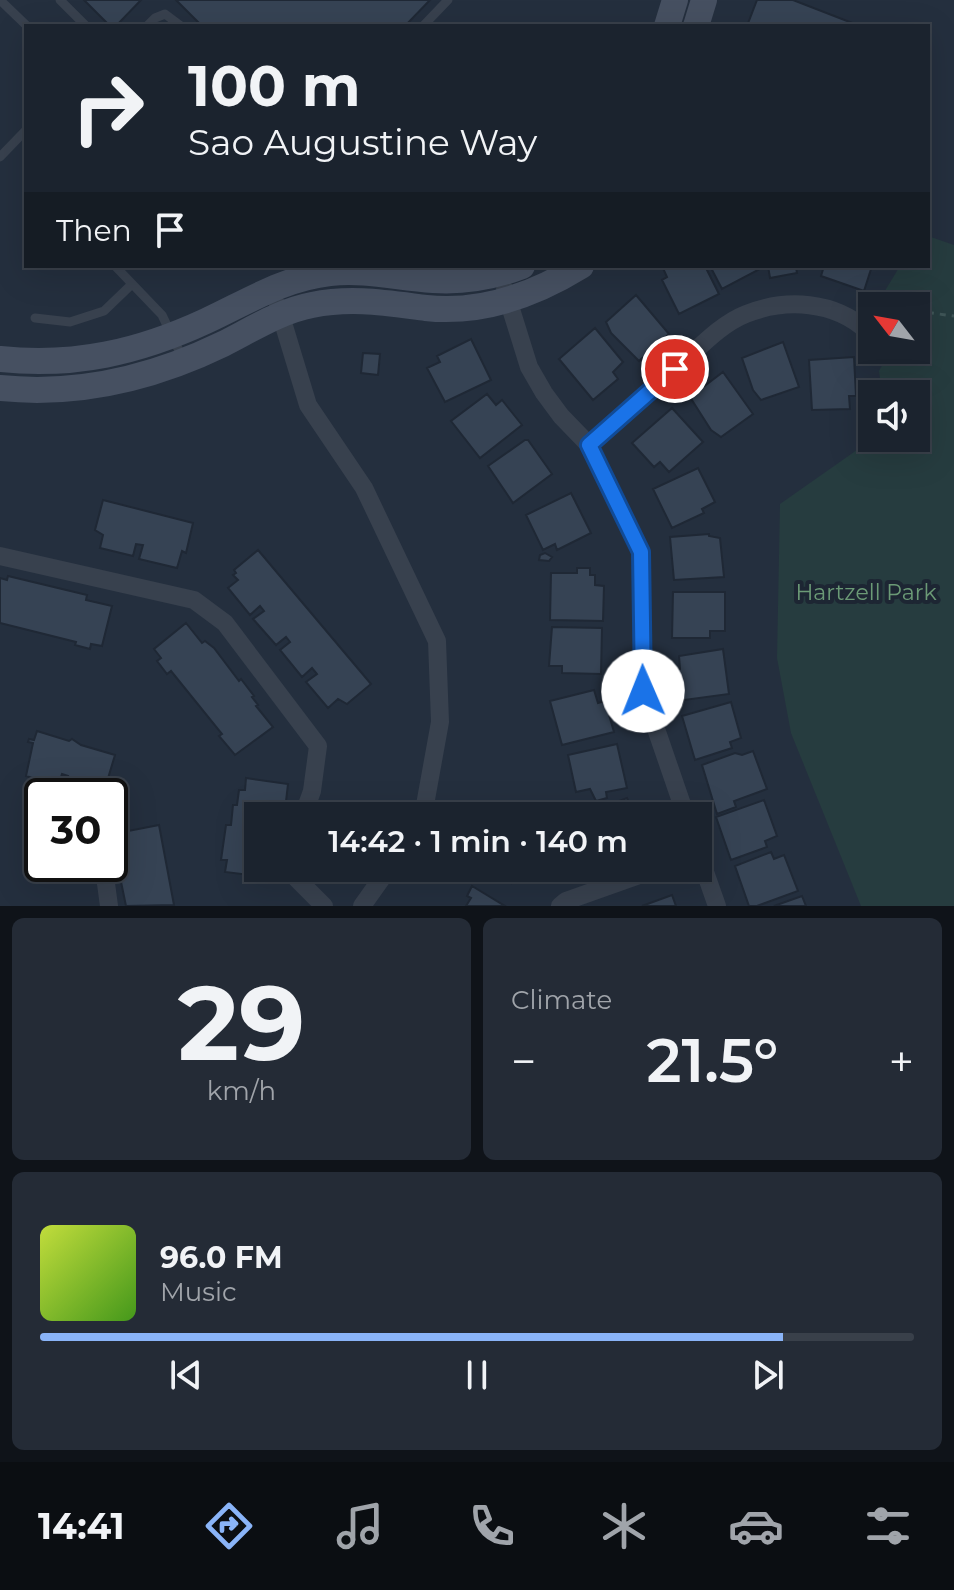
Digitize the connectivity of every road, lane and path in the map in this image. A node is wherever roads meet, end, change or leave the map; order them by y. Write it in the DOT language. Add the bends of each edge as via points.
graph roads {
  1 [pos="0,0"];
  2 [pos="60,0"];
  3 [pos="448,0"];
  4 [pos="675,0"];
  5 [pos="704,0"];
  6 [pos="25,24"];
  7 [pos="84,24"];
  8 [pos="149,24"];
  9 [pos="178,24"];
  10 [pos="425,24"];
  11 [pos="668,24"];
  12 [pos="697,24"];
  13 [pos="24,132"];
  14 [pos="0,157"];
  15 [pos="117,268"];
  16 [pos="134,268"];
  17 [pos="578,268"];
  18 [pos="511,270"];
  19 [pos="129,280"];
  20 [pos="271,289"];
  21 [pos="508,301"];
  22 [pos="930,313"];
  23 [pos="281,315"];
  24 [pos="954,316"];
  25 [pos="35,318"];
  26 [pos="858,323"];
  27 [pos="173,335"];
  28 [pos="0,359"];
  29 [pos="183,361"];
  30 [pos="0,388"];
  31 [pos="589,445"];
  32 [pos="0,556"];
  33 [pos="308,802"];
  34 [pos="426,802"];
  35 [pos="681,802"];
  36 [pos="106,882"];
  37 [pos="300,882"];
  38 [pos="379,882"];
  39 [pos="620,882"];
  40 [pos="708,882"];
  41 [pos="109,906"];
  42 [pos="324,906"];
  43 [pos="362,906"];
  44 [pos="560,906"];
  45 [pos="717,906"];
  1 -- 6 [label="lane"];
  2 -- 7 [label="lane"];
  3 -- 10 [label="lane"];
  4 -- 11 [label="street"];
  5 -- 12 [label="street"];
  8 -- 9 [label="lane" via="165,14"];
  13 -- 14 [label="lane"];
  15 -- 19 [label="lane"];
  16 -- 19 [label="lane"];
  17 -- 21 [label="street" via="550,286"];
  18 -- 20 [label="street" via="464,280 330,273"];
  18 -- 21 [label="street"];
  19 -- 25 [label="lane" via="104,311 70,322"];
  19 -- 27 [label="lane"];
  20 -- 23 [label="street"];
  20 -- 27 [label="street"];
  21 -- 23 [label="street" via="429,308 364,299"];
  21 -- 31 [label="street" via="529,367"];
  22 -- 24 [label="path"];
  23 -- 29 [label="street"];
  23 -- 34 [label="street" via="308,405 364,488 437,641 440,722"];
  26 -- 31 [label="street" via="827,308 801,304 745,315 718,331"];
  27 -- 28 [label="street" via="95,357"];
  27 -- 29 [label="lane"];
  29 -- 30 [label="street" via="99,385"];
  31 -- 35 [label="street" via="641,552 643,691"];
  32 -- 33 [label="street" via="194,600 225,623 318,746"];
  36 -- 41 [label="street"];
  37 -- 42 [label="street"];
  38 -- 43 [label="street"];
  39 -- 44 [label="street"];
  40 -- 45 [label="street"];
}
